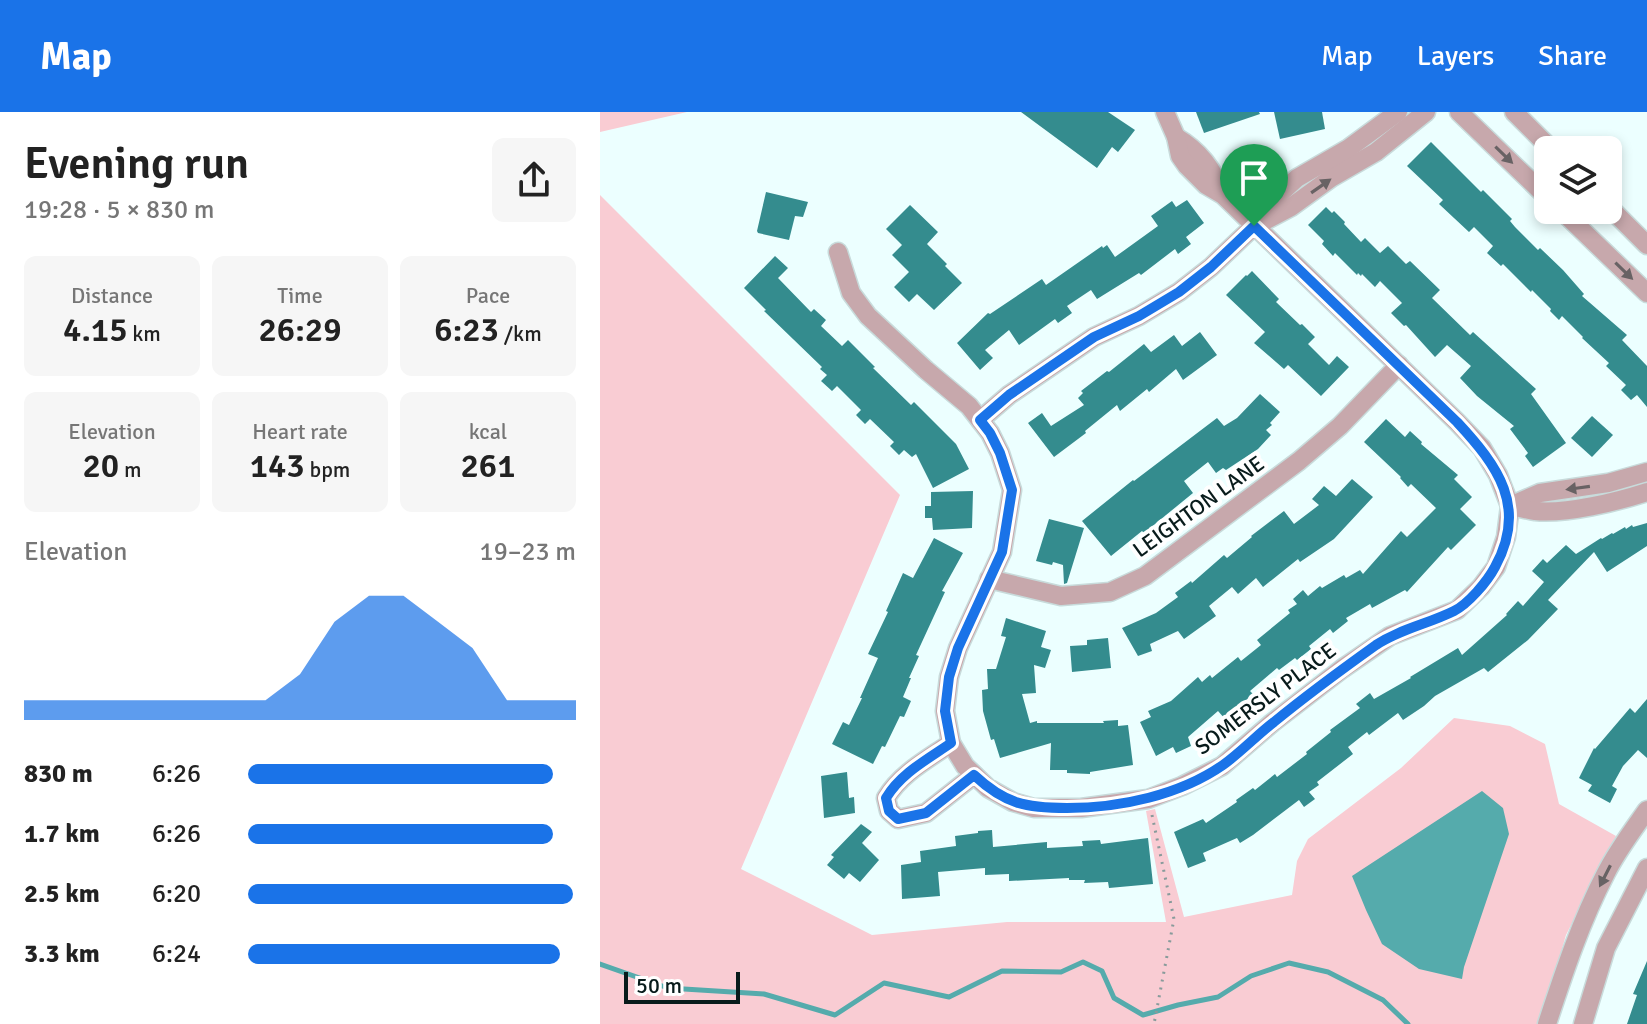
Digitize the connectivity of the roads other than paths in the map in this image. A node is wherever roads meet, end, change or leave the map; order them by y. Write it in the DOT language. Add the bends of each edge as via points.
graph roads {
  1 [pos="1165,112"];
  2 [pos="1398,112"];
  3 [pos="1426,112"];
  4 [pos="1459,112"];
  5 [pos="1514,112"];
  6 [pos="1538,136"];
  7 [pos="1534,184"];
  8 [pos="1622,220"];
  9 [pos="1575,224"];
  10 [pos="1626,224"];
  11 [pos="1254,226"];
  12 [pos="1647,245"];
  13 [pos="1602,250"];
  14 [pos="838,252"];
  15 [pos="1647,293"];
  16 [pos="1399,365"];
  17 [pos="980,420"];
  18 [pos="1647,472"];
  19 [pos="1647,492"];
  20 [pos="1510,506"];
  21 [pos="989,579"];
  22 [pos="951,743"];
  23 [pos="974,775"];
  24 [pos="1647,810"];
  25 [pos="1631,834"];
  26 [pos="1647,845"];
  27 [pos="1647,868"];
  28 [pos="1547,1024"];
  29 [pos="1583,1024"];
  1 -- 11 [label="street" via="1176,137 1205,160 1223,195"];
  2 -- 11 [label="street" via="1297,178"];
  11 -- 3 [label="street, one-way" via="1376,152"];
  4 -- 7 [label="street, one-way"];
  5 -- 6 [label="street"];
  8 -- 10 [label="street"];
  9 -- 13 [label="street"];
  10 -- 12 [label="street"];
  10 -- 13 [label="street"];
  11 -- 16 [label="street"];
  11 -- 17 [label="street" via="1179,292 1094,337"];
  13 -- 15 [label="street, one-way"];
  14 -- 17 [label="street, SOMERSLY PLACE" via="851,293 868,316"];
  16 -- 20 [label="street" via="1482,448"];
  16 -- 21 [label="street, LEIGHTON LANE" via="1299,461 1145,576 1110,592 1061,596"];
  17 -- 21 [label="street, SOMERSLY PLACE" via="1000,453 1012,490 1002,552"];
  18 -- 20 [label="street, one-way" via="1540,493"];
  19 -- 20 [label="street" via="1564,510"];
  20 -- 23 [label="street, SOMERSLY PLACE" via="1496,567 1457,610 1390,636 1222,766 1148,799 1081,808 1034,808 1013,802"];
  21 -- 22 [label="street, SOMERSLY PLACE" via="949,677 945,711"];
  22 -- 23 [label="street, SOMERSLY PLACE"];
  22 -- 23 [label="street" via="892,787 886,798 889,811 898,819 926,813"];
  24 -- 25 [label="street"];
  25 -- 26 [label="street"];
  25 -- 28 [label="street, one-way" via="1607,870 1582,925"];
  27 -- 29 [label="street" via="1606,948"];
}
